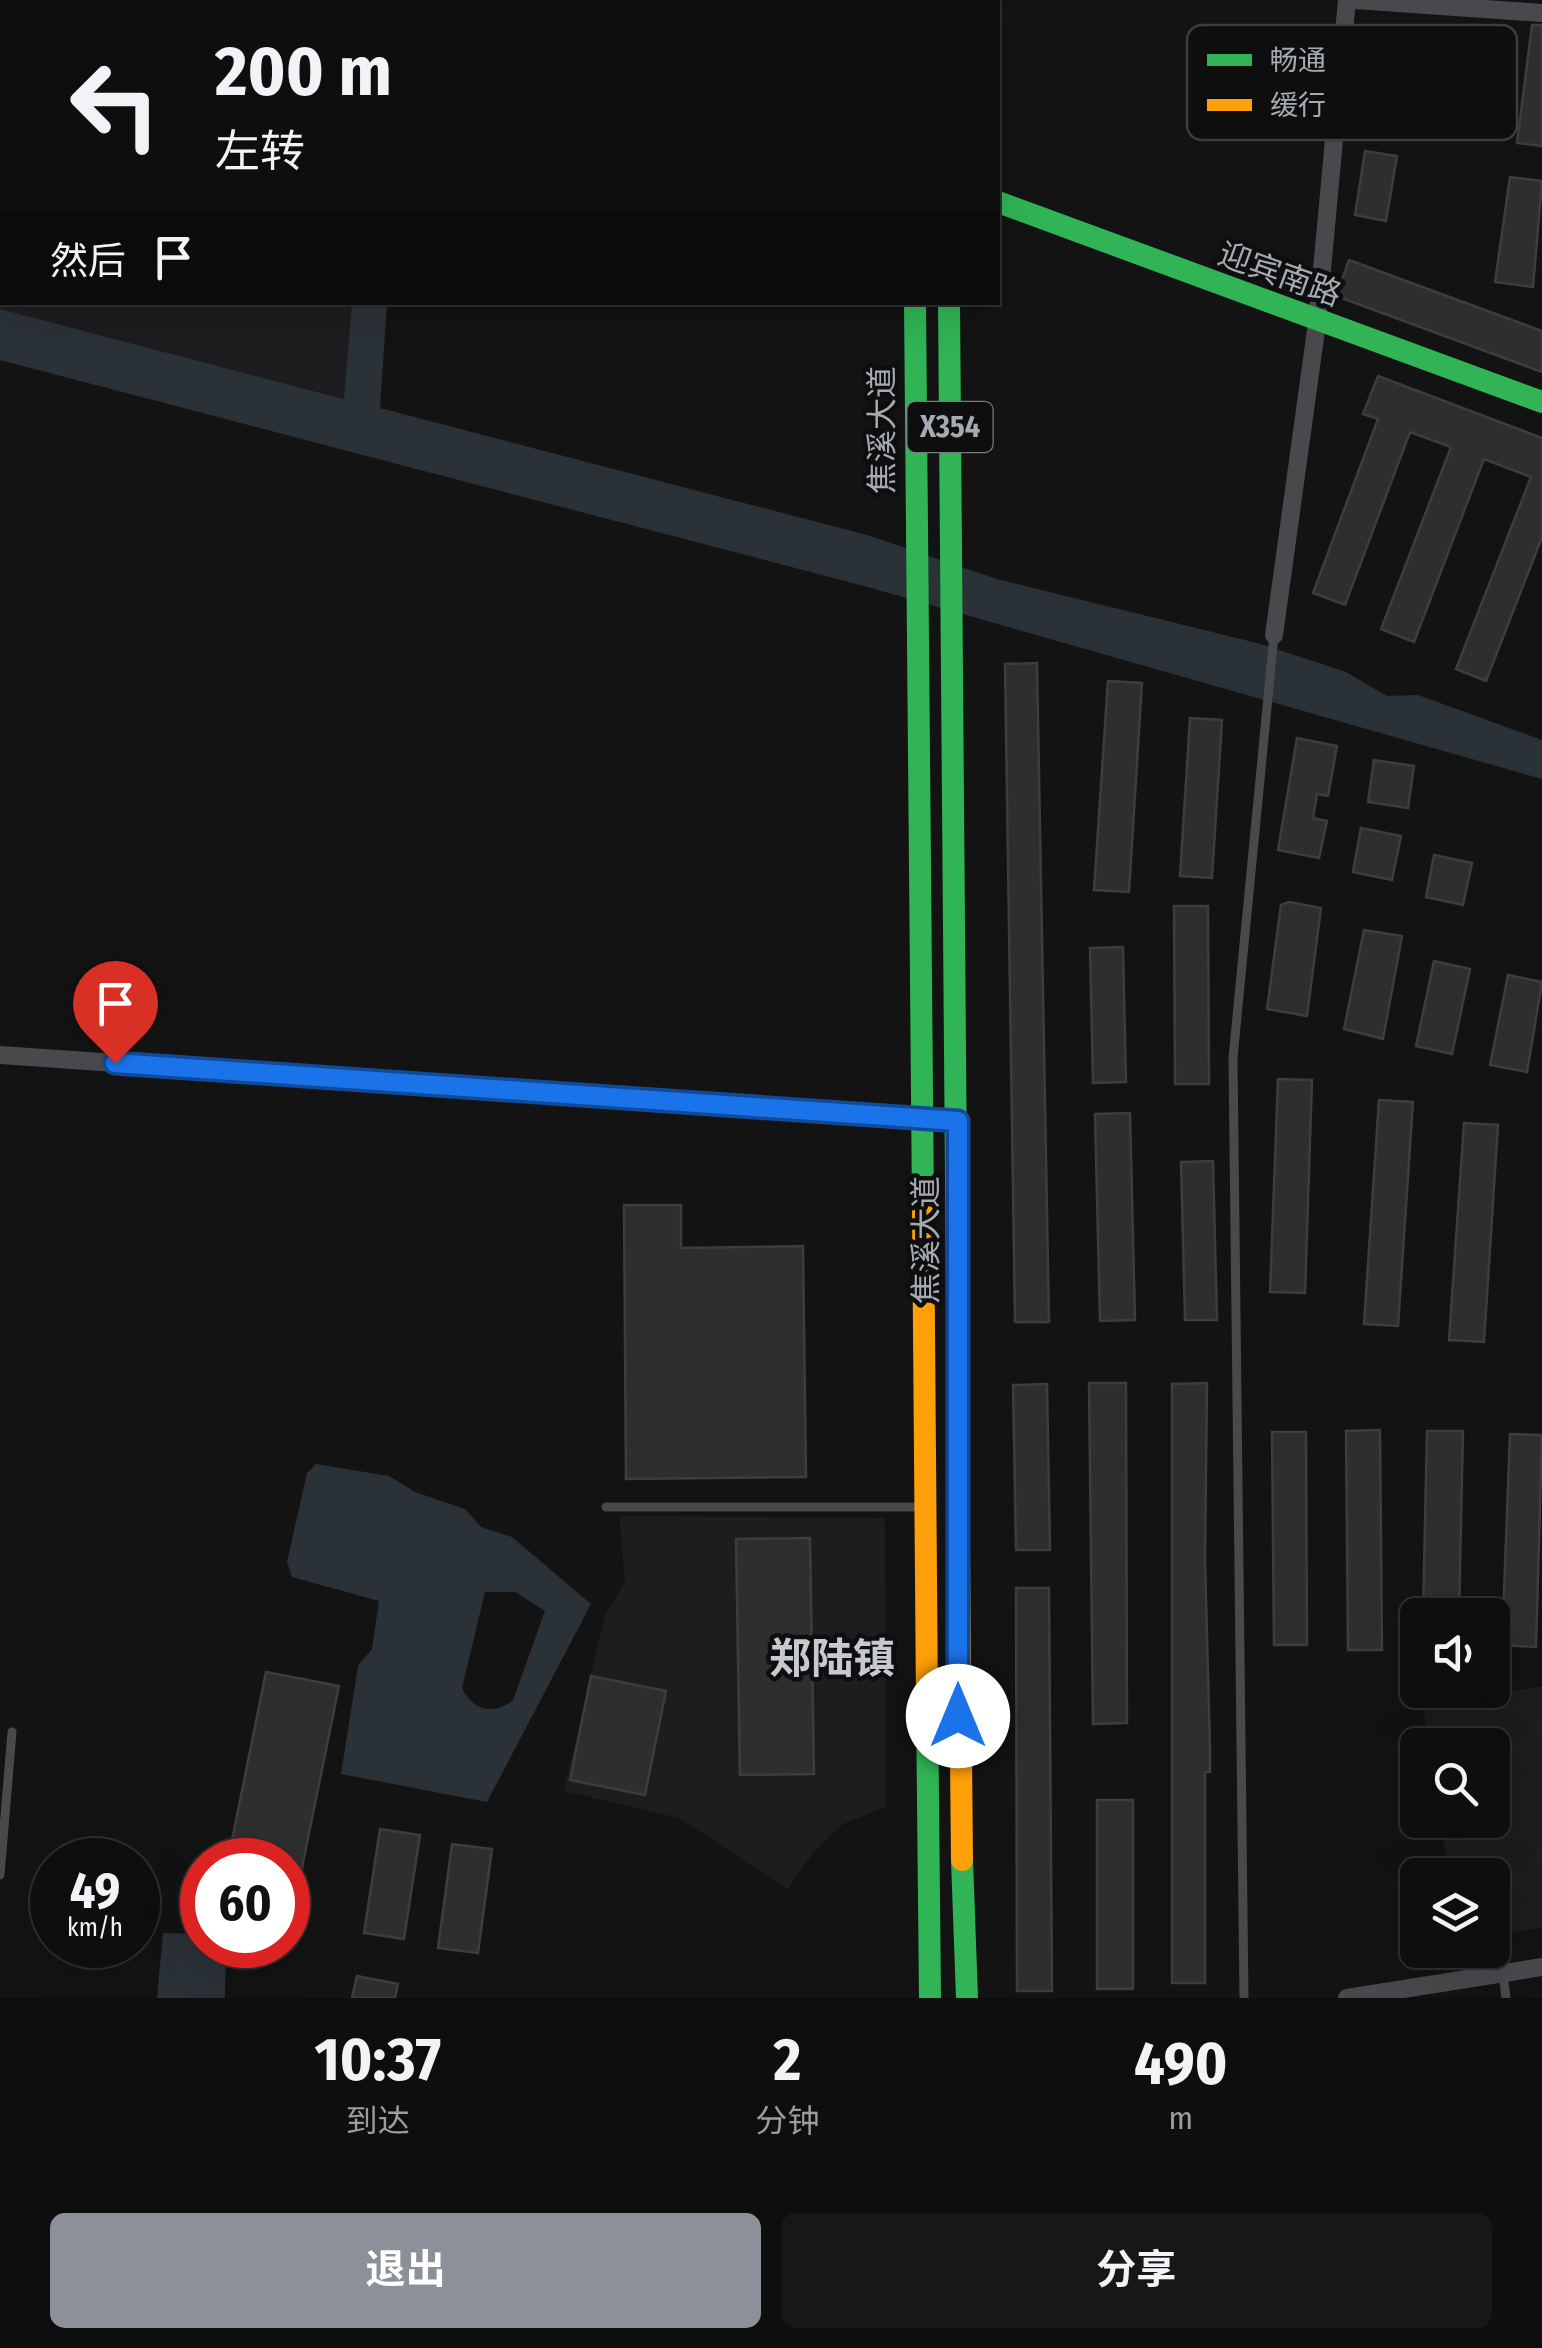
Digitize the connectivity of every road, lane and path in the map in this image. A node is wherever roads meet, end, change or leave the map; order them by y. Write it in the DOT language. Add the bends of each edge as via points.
graph roads {
  1 [pos="1347,0"];
  2 [pos="1355,0"];
  3 [pos="1542,13"];
  4 [pos="1345,25"];
  5 [pos="1334,140"];
  6 [pos="1000,203"];
  7 [pos="915,305"];
  8 [pos="949,305"];
  9 [pos="1318,322"];
  10 [pos="1542,402"];
  11 [pos="1274,635"];
  12 [pos="0,1055"];
  13 [pos="921,1121"];
  14 [pos="958,1121"];
  15 [pos="606,1507"];
  16 [pos="928,1508"];
  17 [pos="12,1732"];
  18 [pos="0,1875"];
  19 [pos="1542,1967"];
  20 [pos="1503,1972"];
  21 [pos="930,1998"];
  22 [pos="968,1998"];
  23 [pos="1244,1998"];
  24 [pos="1348,1998"];
  25 [pos="1506,1998"];
  1 -- 4 [label="street"];
  2 -- 3 [label="street"];
  5 -- 9 [label="street"];
  6 -- 9 [label="main road, 迎宾南路"];
  7 -- 13 [label="main road, 焦溪大道 / X354"];
  8 -- 14 [label="main road, 焦溪大道 / X354"];
  9 -- 10 [label="main road, 迎宾南路"];
  9 -- 11 [label="street"];
  11 -- 23 [label="lane" via="1233,1058"];
  12 -- 13 [label="street"];
  13 -- 14 [label="street"];
  13 -- 16 [label="main road, 焦溪大道 / X354"];
  14 -- 22 [label="main road, 焦溪大道 / X354" via="958,1755"];
  15 -- 16 [label="lane"];
  16 -- 21 [label="main road, 焦溪大道 / X354"];
  17 -- 18 [label="lane"];
  19 -- 20 [label="street"];
  20 -- 24 [label="street"];
  20 -- 25 [label="lane"];
}
